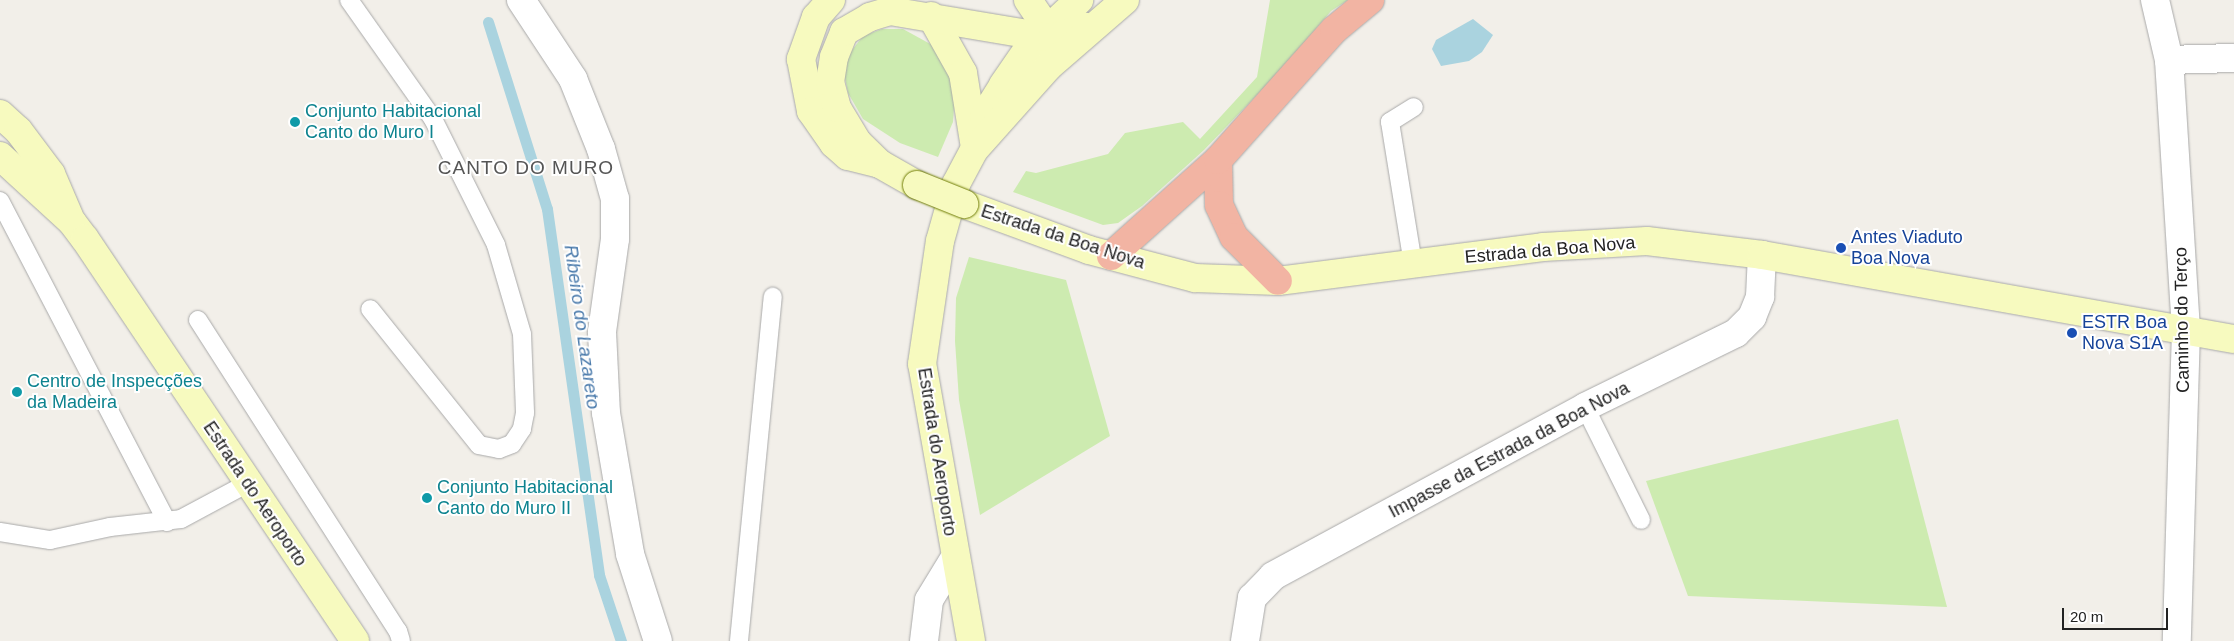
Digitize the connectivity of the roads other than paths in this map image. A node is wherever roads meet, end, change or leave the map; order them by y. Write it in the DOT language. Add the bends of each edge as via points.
graph roads {
  1 [pos="349,0"];
  2 [pos="521,0"];
  3 [pos="832,0"];
  4 [pos="1028,0"];
  5 [pos="1079,0"];
  6 [pos="1125,0"];
  7 [pos="1370,0"];
  8 [pos="2155,0"];
  9 [pos="931,16"];
  10 [pos="1096,24"];
  11 [pos="1047,35"];
  12 [pos="2234,58"];
  13 [pos="2169,60"];
  14 [pos="1048,66"];
  15 [pos="1414,106"];
  16 [pos="0,114"];
  17 [pos="975,149"];
  18 [pos="0,156"];
  19 [pos="1218,160"];
  20 [pos="880,164"];
  21 [pos="0,201"];
  22 [pos="72,222"];
  23 [pos="1100,253"];
  24 [pos="1762,255"];
  25 [pos="1413,264"];
  26 [pos="1278,281"];
  27 [pos="773,297"];
  28 [pos="370,310"];
  29 [pos="198,320"];
  30 [pos="2186,330"];
  31 [pos="2234,338"];
  32 [pos="1585,407"];
  33 [pos="248,483"];
  34 [pos="1641,520"];
  35 [pos="167,522"];
  36 [pos="0,532"];
  37 [pos="954,559"];
  38 [pos="355,641"];
  39 [pos="401,641"];
  40 [pos="658,641"];
  41 [pos="739,641"];
  42 [pos="924,641"];
  43 [pos="972,641"];
  44 [pos="1245,641"];
  45 [pos="2177,641"];
  1 -- 28 [label="lane" via="433,119 496,245 522,334 525,413 522,429 512,444 499,449 479,445"];
  2 -- 40 [label="street" via="573,79 601,149 615,199 615,239 602,332 606,413 630,554"];
  3 -- 20 [label="main road, Estrada da Boa Nova" via="816,17 801,59 805,92 811,111 834,144 848,156"];
  4 -- 11 [label="main road"];
  5 -- 11 [label="main road, Estrada do Aeroporto"];
  6 -- 10 [label="main road, Estrada do Aeroporto"];
  7 -- 19 [label="highway" via="1334,30"];
  8 -- 13 [label="street, Caminho do Terço"];
  9 -- 11 [label="main road, Estrada da Boa Nova"];
  9 -- 17 [label="main road" via="963,73"];
  9 -- 20 [label="main road, Estrada da Boa Nova" via="890,11 870,17 844,32 834,57 830,82 837,108 858,142"];
  10 -- 11 [label="main road"];
  10 -- 14 [label="main road, Estrada do Aeroporto"];
  11 -- 14 [label="main road"];
  11 -- 17 [label="main road, Estrada do Aeroporto" via="1003,85 984,116"];
  12 -- 13 [label="street"];
  13 -- 30 [label="street, Caminho do Terço"];
  14 -- 17 [label="main road, Estrada do Aeroporto"];
  15 -- 25 [label="lane" via="1390,122"];
  16 -- 22 [label="main road, Estrada do Aeroporto" via="18,130 51,174"];
  17 -- 37 [label="main road, Estrada do Aeroporto" via="956,184 940,241 922,364"];
  18 -- 22 [label="main road, Estrada do Aeroporto"];
  19 -- 23 [label="highway"];
  19 -- 26 [label="highway" via="1219,205 1234,238"];
  20 -- 23 [label="main road, Estrada da Boa Nova, bridge" via="917,186"];
  21 -- 35 [label="lane"];
  22 -- 33 [label="main road, Estrada do Aeroporto"];
  23 -- 26 [label="main road, Estrada da Boa Nova" via="1195,278"];
  24 -- 25 [label="main road, Estrada da Boa Nova" via="1647,241 1543,247"];
  24 -- 30 [label="main road, Estrada da Boa Nova"];
  24 -- 32 [label="street, Impasse da Estrada da Boa Nova" via="1760,297 1752,318 1736,332"];
  25 -- 26 [label="main road, Estrada da Boa Nova"];
  27 -- 41 [label="lane"];
  29 -- 39 [label="lane" via="398,631"];
  30 -- 31 [label="main road, Estrada da Boa Nova"];
  30 -- 45 [label="street, Caminho do Terço"];
  32 -- 34 [label="lane"];
  32 -- 44 [label="street, Impasse da Estrada da Boa Nova" via="1273,576 1252,598"];
  33 -- 35 [label="lane" via="181,519"];
  33 -- 38 [label="main road, Estrada do Aeroporto"];
  35 -- 36 [label="lane" via="110,527 50,540"];
  37 -- 42 [label="street" via="929,600"];
  37 -- 43 [label="main road, Estrada do Aeroporto"];
}
